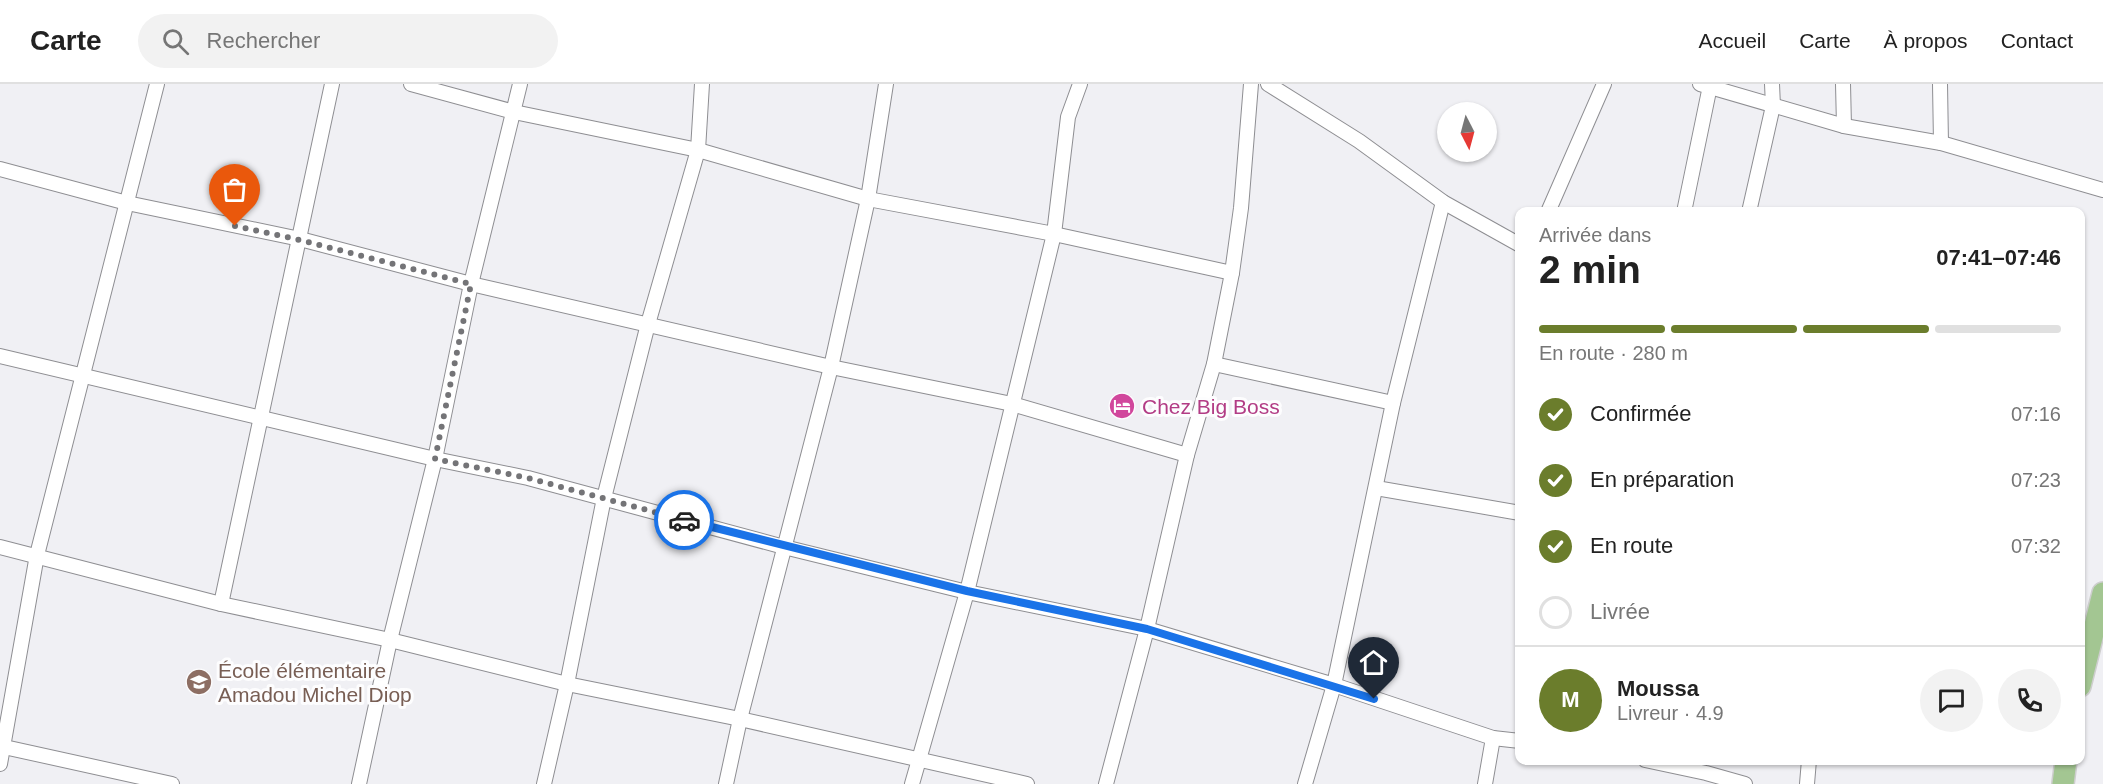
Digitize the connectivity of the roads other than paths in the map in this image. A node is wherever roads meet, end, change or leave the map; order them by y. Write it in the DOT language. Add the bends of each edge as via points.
graph roads {
  1 [pos="157,84"];
  2 [pos="332,84"];
  3 [pos="411,84"];
  4 [pos="520,84"];
  5 [pos="702,84"];
  6 [pos="886,84"];
  7 [pos="1080,84"];
  8 [pos="1251,84"];
  9 [pos="1268,84"];
  10 [pos="1604,84"];
  11 [pos="1772,84"];
  12 [pos="1844,84"];
  13 [pos="1940,84"];
  14 [pos="1705,85"];
  15 [pos="1773,106"];
  16 [pos="514,112"];
  17 [pos="1844,126"];
  18 [pos="1941,143"];
  19 [pos="698,150"];
  20 [pos="0,170"];
  21 [pos="2103,190"];
  22 [pos="868,199"];
  23 [pos="1443,202"];
  24 [pos="127,203"];
  25 [pos="1550,207"];
  26 [pos="1685,207"];
  27 [pos="1750,207"];
  28 [pos="1054,234"];
  29 [pos="300,240"];
  30 [pos="1515,242"];
  31 [pos="1232,273"];
  32 [pos="471,284"];
  33 [pos="648,324"];
  34 [pos="0,356"];
  35 [pos="1214,364"];
  36 [pos="831,367"];
  37 [pos="84,375"];
  38 [pos="1393,403"];
  39 [pos="1012,404"];
  40 [pos="262,417"];
  41 [pos="1187,455"];
  42 [pos="435,459"];
  43 [pos="1376,488"];
  44 [pos="604,498"];
  45 [pos="1515,512"];
  46 [pos="0,547"];
  47 [pos="784,547"];
  48 [pos="37,555"];
  49 [pos="967,591"];
  50 [pos="2103,593"];
  51 [pos="221,604"];
  52 [pos="1147,629"];
  53 [pos="390,640"];
  54 [pos="2085,666"];
  55 [pos="567,684"];
  56 [pos="1334,686"];
  57 [pos="740,719"];
  58 [pos="1493,738"];
  59 [pos="1515,740"];
  60 [pos="2,747"];
  61 [pos="918,758"];
  62 [pos="0,764"];
  63 [pos="1668,765"];
  64 [pos="1809,765"];
  65 [pos="2065,765"];
  66 [pos="172,784"];
  67 [pos="359,784"];
  68 [pos="544,784"];
  69 [pos="726,784"];
  70 [pos="912,784"];
  71 [pos="1027,784"];
  72 [pos="1106,784"];
  73 [pos="1305,784"];
  74 [pos="1485,784"];
  75 [pos="1745,784"];
  76 [pos="1807,784"];
  77 [pos="2063,784"];
  1 -- 24 [label="street"];
  2 -- 29 [label="street"];
  3 -- 16 [label="street"];
  4 -- 16 [label="street"];
  5 -- 19 [label="street"];
  6 -- 22 [label="street"];
  7 -- 28 [label="street" via="1068,117"];
  8 -- 31 [label="street"];
  9 -- 23 [label="street" via="1359,141"];
  10 -- 25 [label="street"];
  11 -- 15 [label="street"];
  12 -- 17 [label="street"];
  13 -- 18 [label="street"];
  14 -- 15 [label="street"];
  14 -- 26 [label="street"];
  15 -- 17 [label="street"];
  15 -- 27 [label="street"];
  16 -- 19 [label="street"];
  16 -- 32 [label="street"];
  17 -- 18 [label="street"];
  18 -- 21 [label="street"];
  19 -- 22 [label="street"];
  19 -- 33 [label="street"];
  20 -- 24 [label="street"];
  22 -- 28 [label="street"];
  22 -- 36 [label="street"];
  23 -- 30 [label="street"];
  23 -- 38 [label="street"];
  24 -- 29 [label="street"];
  24 -- 37 [label="street"];
  28 -- 31 [label="street"];
  28 -- 39 [label="street"];
  29 -- 32 [label="street"];
  29 -- 40 [label="street"];
  31 -- 35 [label="street"];
  32 -- 33 [label="street"];
  32 -- 42 [label="street"];
  33 -- 36 [label="street"];
  33 -- 44 [label="street"];
  34 -- 37 [label="street"];
  35 -- 38 [label="street"];
  35 -- 41 [label="street"];
  36 -- 39 [label="street"];
  36 -- 47 [label="street"];
  37 -- 40 [label="street"];
  37 -- 48 [label="street"];
  38 -- 43 [label="street"];
  39 -- 41 [label="street"];
  39 -- 49 [label="street"];
  40 -- 42 [label="street"];
  40 -- 51 [label="street"];
  41 -- 52 [label="street"];
  42 -- 44 [label="street"];
  42 -- 53 [label="street"];
  43 -- 45 [label="street"];
  43 -- 56 [label="street"];
  44 -- 47 [label="street"];
  44 -- 55 [label="street"];
  46 -- 48 [label="street"];
  47 -- 49 [label="street"];
  47 -- 57 [label="street"];
  48 -- 51 [label="street"];
  48 -- 60 [label="street"];
  49 -- 52 [label="street"];
  49 -- 61 [label="street"];
  50 -- 54 [label="main road"];
  51 -- 53 [label="street"];
  52 -- 56 [label="street"];
  52 -- 72 [label="street"];
  53 -- 55 [label="street"];
  53 -- 67 [label="street"];
  55 -- 57 [label="street"];
  55 -- 68 [label="street"];
  56 -- 58 [label="street"];
  56 -- 73 [label="street"];
  57 -- 61 [label="street"];
  57 -- 69 [label="street"];
  58 -- 59 [label="street"];
  58 -- 74 [label="street"];
  60 -- 62 [label="street"];
  60 -- 66 [label="street"];
  61 -- 70 [label="street"];
  61 -- 71 [label="street"];
  63 -- 75 [label="street"];
  64 -- 76 [label="street"];
  65 -- 77 [label="main road"];
}
